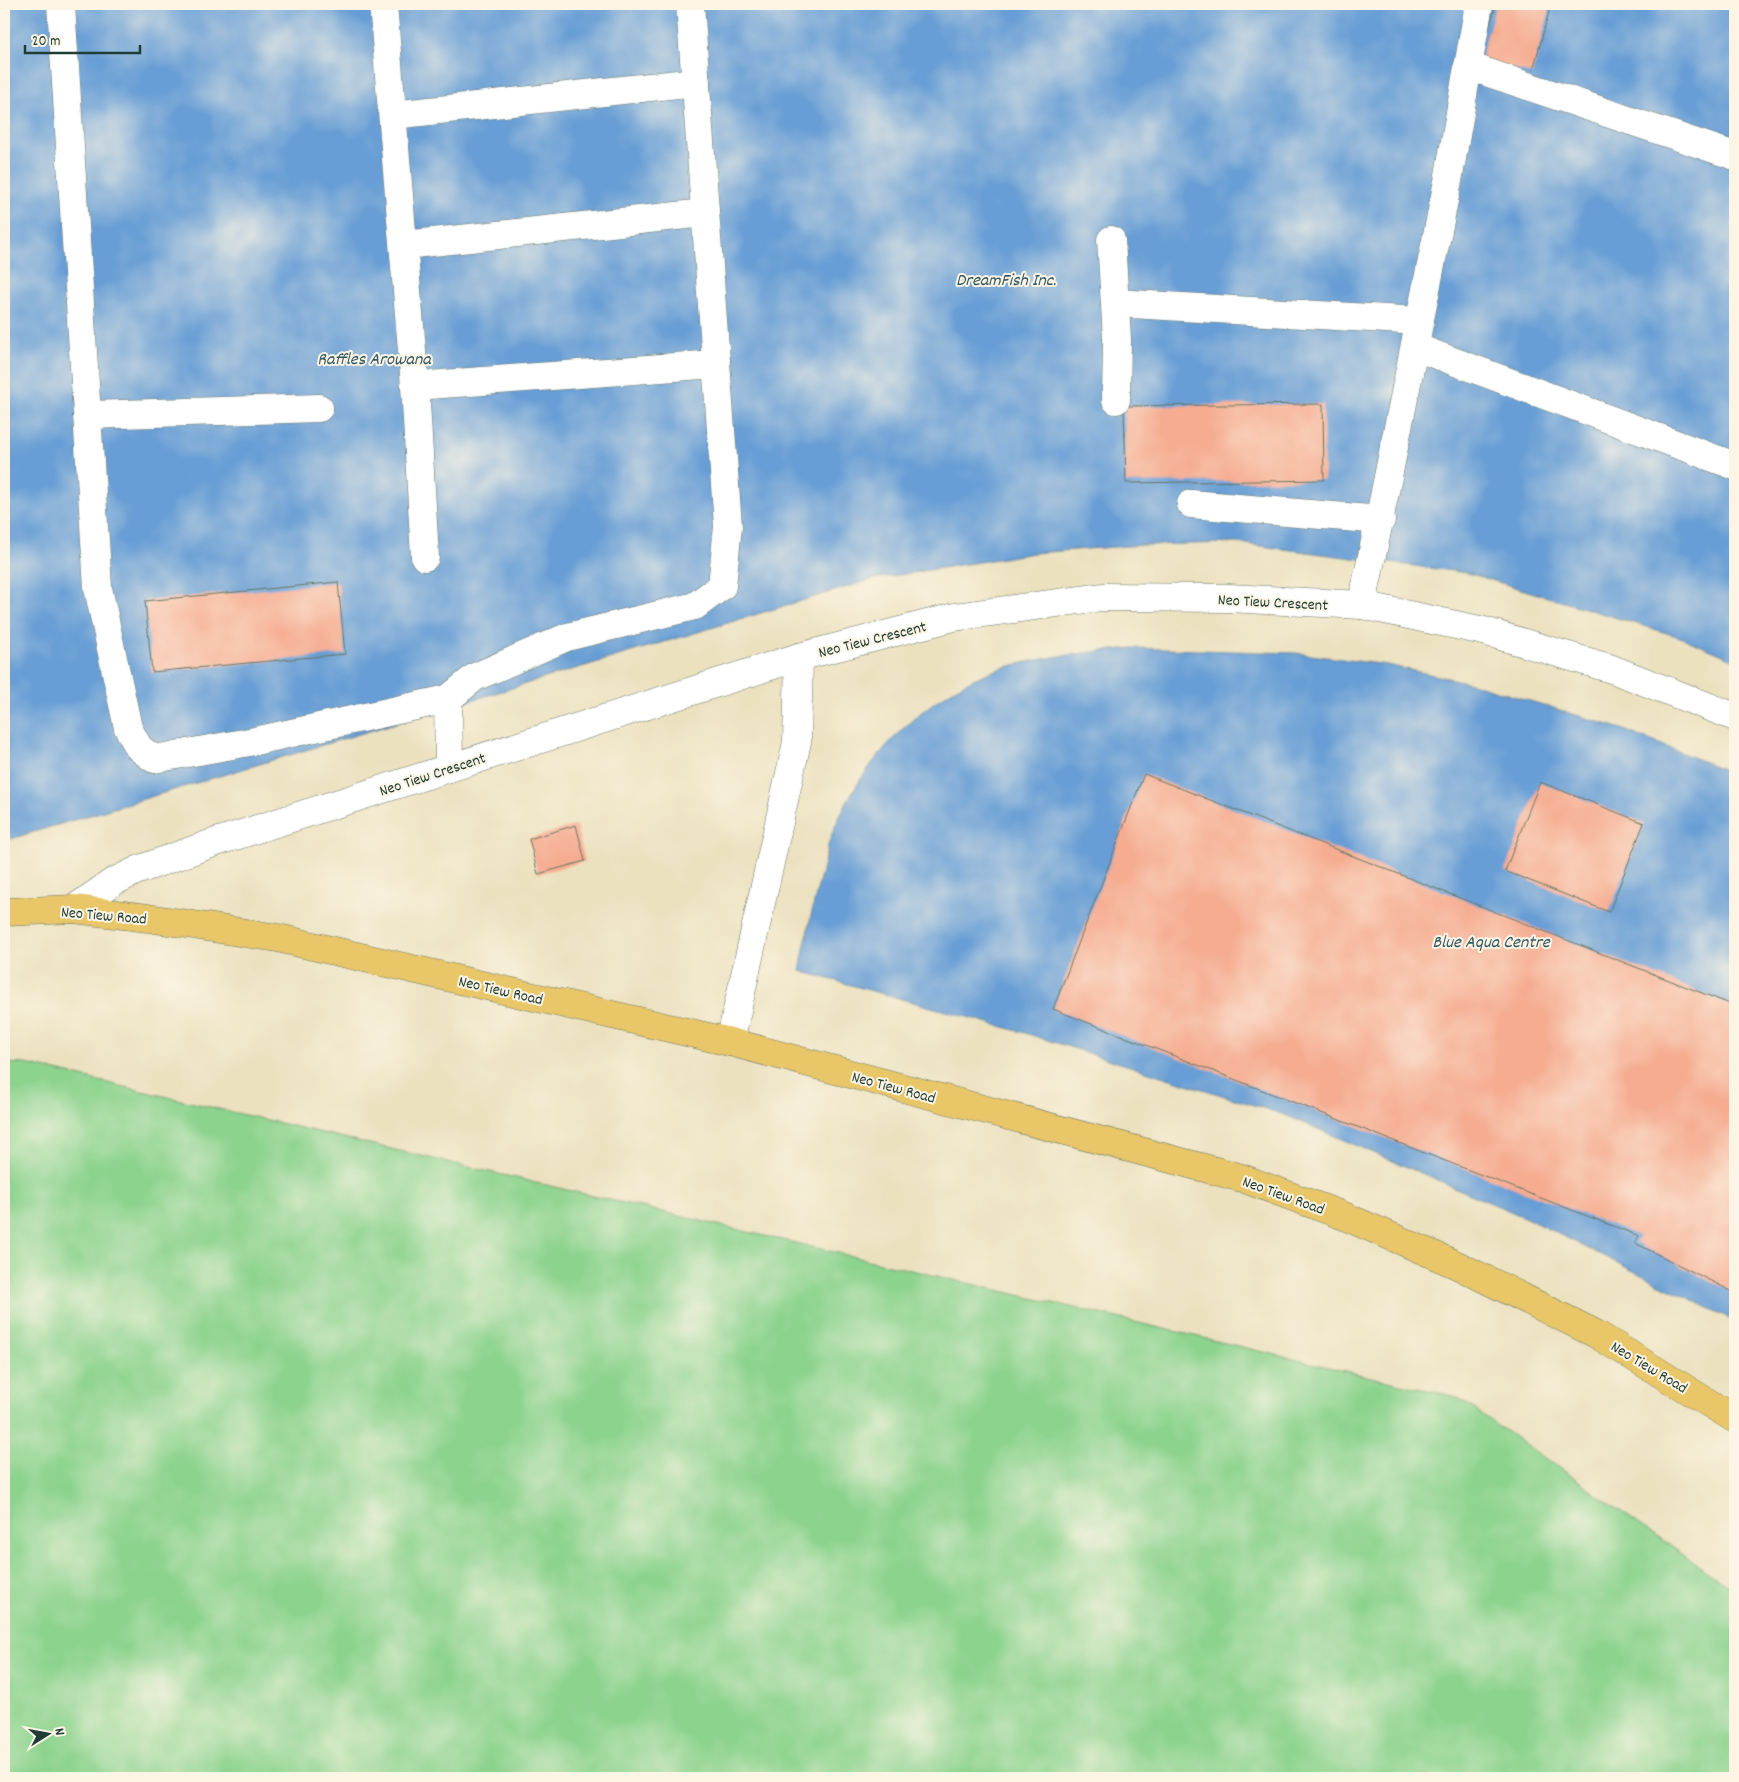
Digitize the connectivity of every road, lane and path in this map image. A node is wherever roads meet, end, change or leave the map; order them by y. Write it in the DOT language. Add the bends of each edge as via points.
graph roads {
  1 [pos="61,4"];
  2 [pos="383,4"];
  3 [pos="690,4"];
  4 [pos="1479,4"];
  5 [pos="1468,66"];
  6 [pos="696,82"];
  7 [pos="393,115"];
  8 [pos="1735,156"];
  9 [pos="705,213"];
  10 [pos="1111,240"];
  11 [pos="404,245"];
  12 [pos="1115,303"];
  13 [pos="1420,321"];
  14 [pos="1414,347"];
  15 [pos="716,364"];
  16 [pos="415,386"];
  17 [pos="1116,400"];
  18 [pos="320,408"];
  19 [pos="87,415"];
  20 [pos="1735,466"];
  21 [pos="1191,504"];
  22 [pos="1381,520"];
  23 [pos="425,557"];
  24 [pos="1362,605"];
  25 [pos="799,657"];
  26 [pos="448,699"];
  27 [pos="1735,717"];
  28 [pos="449,768"];
  29 [pos="74,909"];
  30 [pos="4,912"];
  31 [pos="730,1042"];
  32 [pos="1735,1419"];
  1 -- 19 [label="street"];
  2 -- 7 [label="street"];
  3 -- 6 [label="street"];
  4 -- 5 [label="street"];
  5 -- 8 [label="street"];
  5 -- 13 [label="street"];
  6 -- 7 [label="street"];
  6 -- 9 [label="street"];
  7 -- 11 [label="street"];
  9 -- 11 [label="street"];
  9 -- 15 [label="street"];
  10 -- 12 [label="street"];
  11 -- 16 [label="street"];
  12 -- 13 [label="street"];
  12 -- 17 [label="street"];
  13 -- 14 [label="street"];
  14 -- 20 [label="street"];
  14 -- 22 [label="street"];
  15 -- 16 [label="street"];
  15 -- 26 [label="street" via="728,526 722,586 695,606 567,637 475,676"];
  16 -- 23 [label="street"];
  18 -- 19 [label="street"];
  19 -- 26 [label="street" via="98,588 128,728 139,748 154,759 174,757"];
  21 -- 22 [label="street"];
  22 -- 24 [label="street"];
  24 -- 25 [label="street, Neo Tiew Crescent" via="1228,598 1102,597 954,617"];
  24 -- 27 [label="street, Neo Tiew Crescent" via="1484,632 1612,669"];
  25 -- 28 [label="street, Neo Tiew Crescent"];
  25 -- 31 [label="street, Neo Tiew Crescent" via="797,742"];
  26 -- 28 [label="street"];
  28 -- 29 [label="street, Neo Tiew Crescent" via="138,870 112,882"];
  29 -- 30 [label="main road, Neo Tiew Road"];
  29 -- 31 [label="main road, Neo Tiew Road" via="278,938"];
  31 -- 32 [label="main road, Neo Tiew Road" via="1242,1178 1344,1216 1457,1265 1596,1334"];
}
